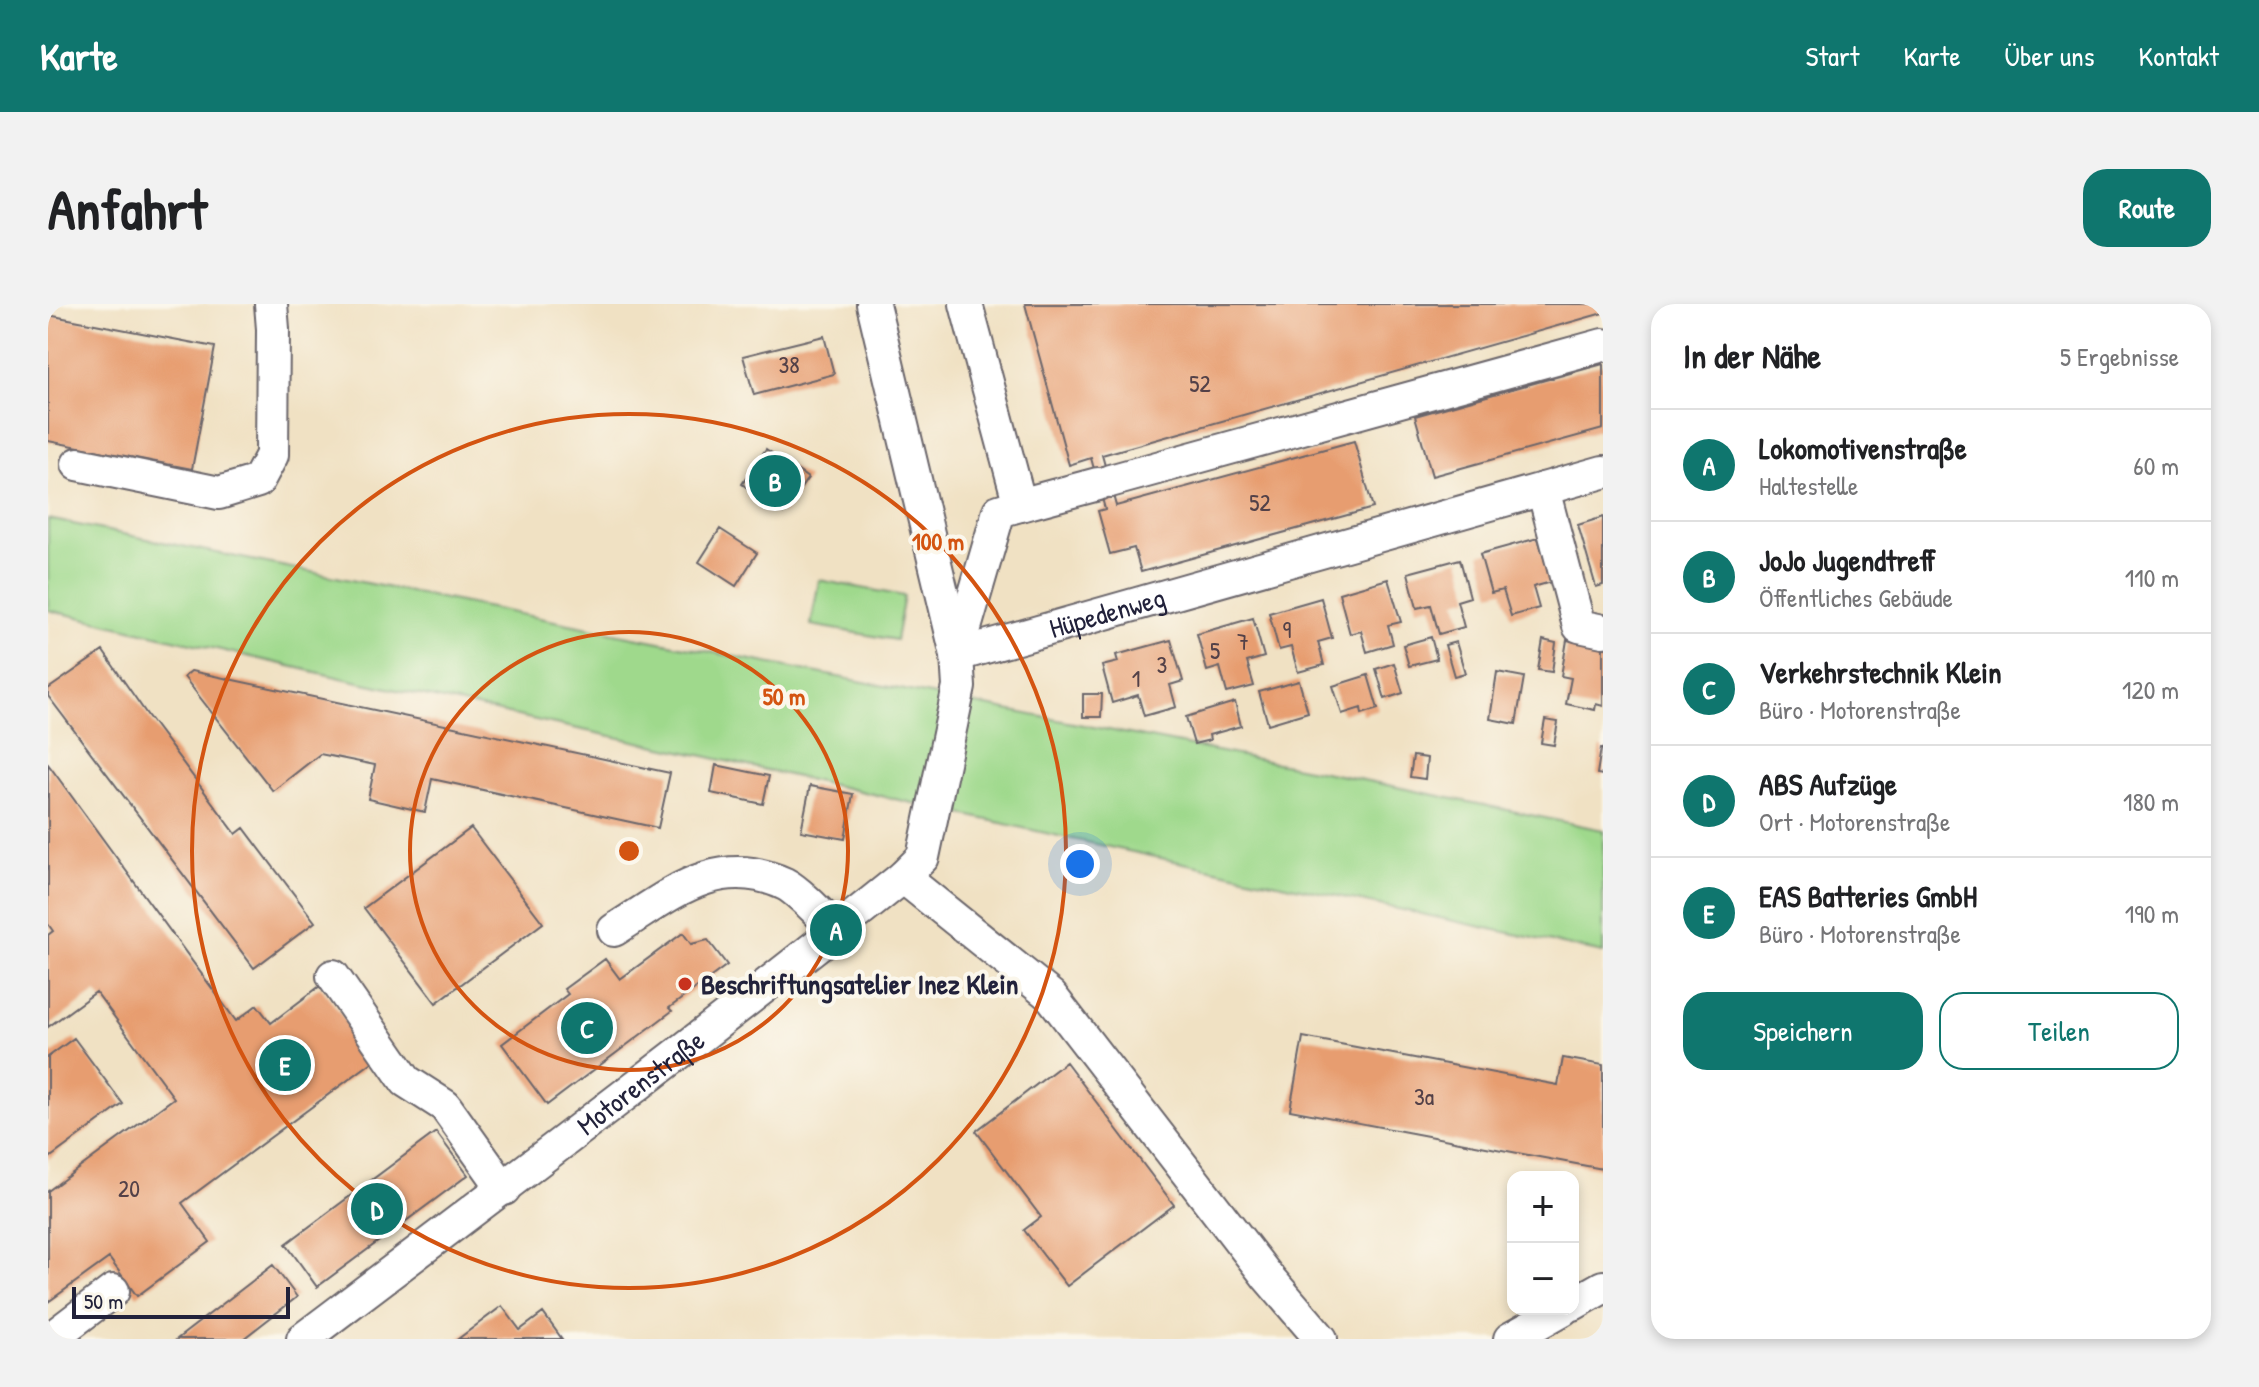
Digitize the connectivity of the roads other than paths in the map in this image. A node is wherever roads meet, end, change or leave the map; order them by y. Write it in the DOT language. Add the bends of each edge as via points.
graph roads {
  1 [pos="271,304"];
  2 [pos="873,304"];
  3 [pos="966,304"];
  4 [pos="1603,345"];
  5 [pos="78,464"];
  6 [pos="1603,472"];
  7 [pos="1543,489"];
  8 [pos="1020,505"];
  9 [pos="1603,631"];
  10 [pos="957,655"];
  11 [pos="903,877"];
  12 [pos="614,930"];
  13 [pos="836,930"];
  14 [pos="333,976"];
  15 [pos="504,1189"];
  16 [pos="1603,1287"];
  17 [pos="113,1291"];
  18 [pos="1579,1301"];
  19 [pos="1552,1315"];
  20 [pos="50,1339"];
  21 [pos="303,1339"];
  22 [pos="1321,1339"];
  23 [pos="1510,1339"];
  1 -- 5 [label="street" via="272,455 258,481 219,493"];
  2 -- 10 [label="street"];
  3 -- 8 [label="street"];
  4 -- 8 [label="street"];
  6 -- 7 [label="street, Hüpedenweg"];
  7 -- 9 [label="street" via="1579,626"];
  7 -- 10 [label="street, Hüpedenweg"];
  8 -- 10 [label="street" via="999,511"];
  10 -- 11 [label="street, Motorenstraße" via="959,687 923,857"];
  11 -- 13 [label="street, Motorenstraße"];
  11 -- 22 [label="street" via="1051,996"];
  12 -- 13 [label="street" via="682,888 711,875 741,871 787,885"];
  13 -- 15 [label="street, Motorenstraße"];
  14 -- 15 [label="street" via="406,1081 445,1106"];
  15 -- 21 [label="street, Motorenstraße"];
  16 -- 18 [label="street"];
  17 -- 20 [label="street"];
  19 -- 23 [label="street"];
}
